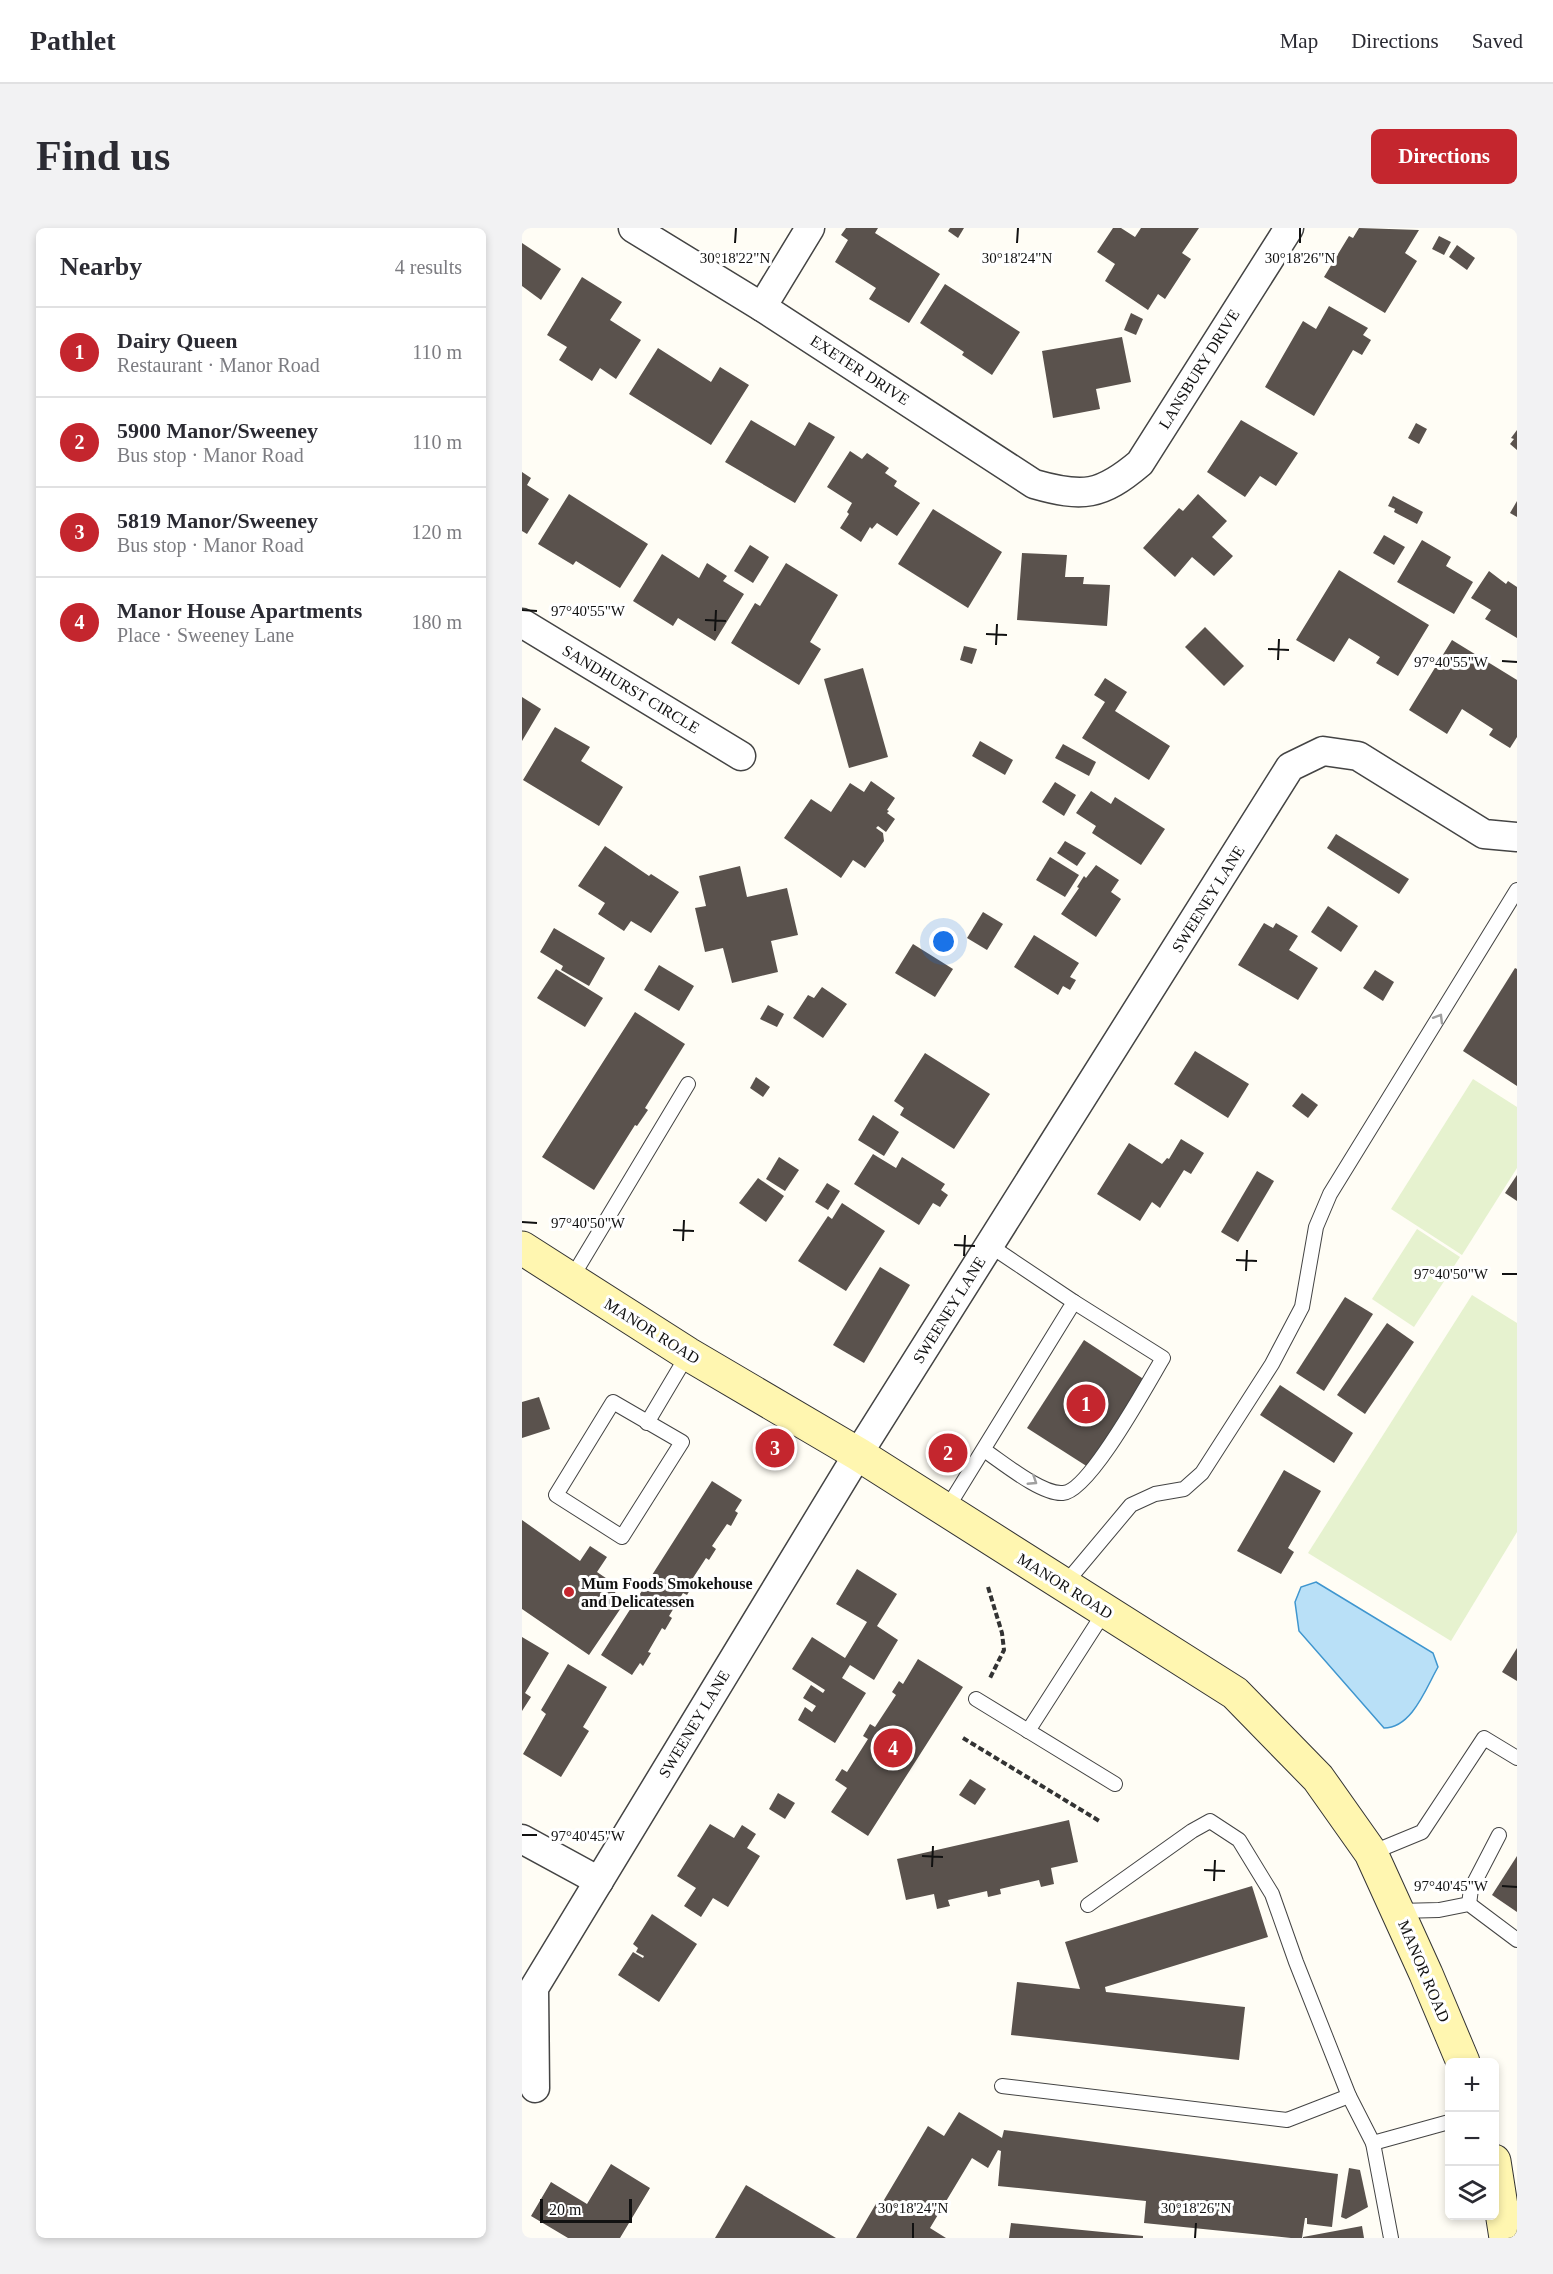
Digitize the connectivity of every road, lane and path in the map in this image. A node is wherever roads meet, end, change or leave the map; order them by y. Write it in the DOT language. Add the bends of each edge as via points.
graph roads {
  1 [pos="633,228"];
  2 [pos="810,228"];
  3 [pos="1289,228"];
  4 [pos="762,307"];
  5 [pos="1092,492"];
  6 [pos="522,623"];
  7 [pos="741,756"];
  8 [pos="1517,837"];
  9 [pos="1517,890"];
  10 [pos="688,1084"];
  11 [pos="989,1245"];
  12 [pos="522,1248"];
  13 [pos="571,1279"];
  14 [pos="1074,1302"];
  15 [pos="688,1354"];
  16 [pos="647,1423"];
  17 [pos="984,1450"];
  18 [pos="858,1454"];
  19 [pos="946,1510"];
  20 [pos="1064,1585"];
  21 [pos="988,1587"];
  22 [pos="1105,1611"];
  23 [pos="990,1678"];
  24 [pos="976,1699"];
  25 [pos="1028,1731"];
  26 [pos="963,1738"];
  27 [pos="1517,1758"];
  28 [pos="1115,1784"];
  29 [pos="1101,1822"];
  30 [pos="1499,1835"];
  31 [pos="522,1839"];
  32 [pos="1371,1853"];
  33 [pos="599,1881"];
  34 [pos="1469,1904"];
  35 [pos="1088,1905"];
  36 [pos="1398,1911"];
  37 [pos="1517,1940"];
  38 [pos="1461,2058"];
  39 [pos="1002,2086"];
  40 [pos="535,2088"];
  41 [pos="1349,2096"];
  42 [pos="1445,2123"];
  43 [pos="1373,2143"];
  44 [pos="1503,2163"];
  45 [pos="1390,2238"];
  46 [pos="1506,2238"];
  1 -- 4 [label="street, EXETER DRIVE"];
  2 -- 4 [label="street"];
  3 -- 5 [label="street, LANSBURY DRIVE" via="1140,463 1118,481"];
  4 -- 5 [label="street, EXETER DRIVE" via="1034,484 1064,493"];
  6 -- 7 [label="street, SANDHURST CIRCLE"];
  8 -- 11 [label="street, SWEENEY LANE" via="1484,834 1358,756 1323,751 1290,767"];
  20 -- 9 [label="lane, one-way" via="1131,1505 1155,1494 1184,1489 1202,1473 1272,1364 1302,1307 1316,1227 1330,1194"];
  10 -- 13 [label="lane"];
  11 -- 14 [label="lane"];
  11 -- 18 [label="street, SWEENEY LANE"];
  12 -- 13 [label="main road, MANOR ROAD"];
  13 -- 15 [label="main road, MANOR ROAD"];
  14 -- 17 [label="lane"];
  17 -- 14 [label="lane, one-way" via="1047,1490 1074,1490 1109,1446 1163,1358"];
  15 -- 16 [label="lane"];
  15 -- 18 [label="main road, MANOR ROAD"];
  16 -- 16 [label="lane" via="682,1442 622,1537 556,1496 613,1402"];
  17 -- 19 [label="lane"];
  18 -- 19 [label="main road, MANOR ROAD"];
  18 -- 33 [label="street, SWEENEY LANE"];
  19 -- 20 [label="main road, MANOR ROAD"];
  20 -- 22 [label="main road, MANOR ROAD"];
  21 -- 23 [label="path" via="1004,1650"];
  22 -- 25 [label="lane"];
  22 -- 32 [label="main road, MANOR ROAD" via="1235,1693 1318,1778"];
  24 -- 25 [label="lane"];
  25 -- 28 [label="lane"];
  26 -- 29 [label="path"];
  27 -- 32 [label="lane" via="1484,1738 1422,1832"];
  30 -- 34 [label="lane" via="1471,1889"];
  31 -- 33 [label="street"];
  32 -- 36 [label="main road, MANOR ROAD"];
  33 -- 40 [label="street, SWEENEY LANE" via="534,1988"];
  34 -- 36 [label="lane" via="1439,1910"];
  34 -- 37 [label="lane"];
  35 -- 41 [label="lane" via="1210,1821 1239,1840 1272,1894"];
  36 -- 38 [label="main road, MANOR ROAD"];
  39 -- 41 [label="lane" via="1287,2120"];
  41 -- 43 [label="lane"];
  42 -- 43 [label="lane"];
  43 -- 45 [label="lane"];
  44 -- 46 [label="main road"];
}
